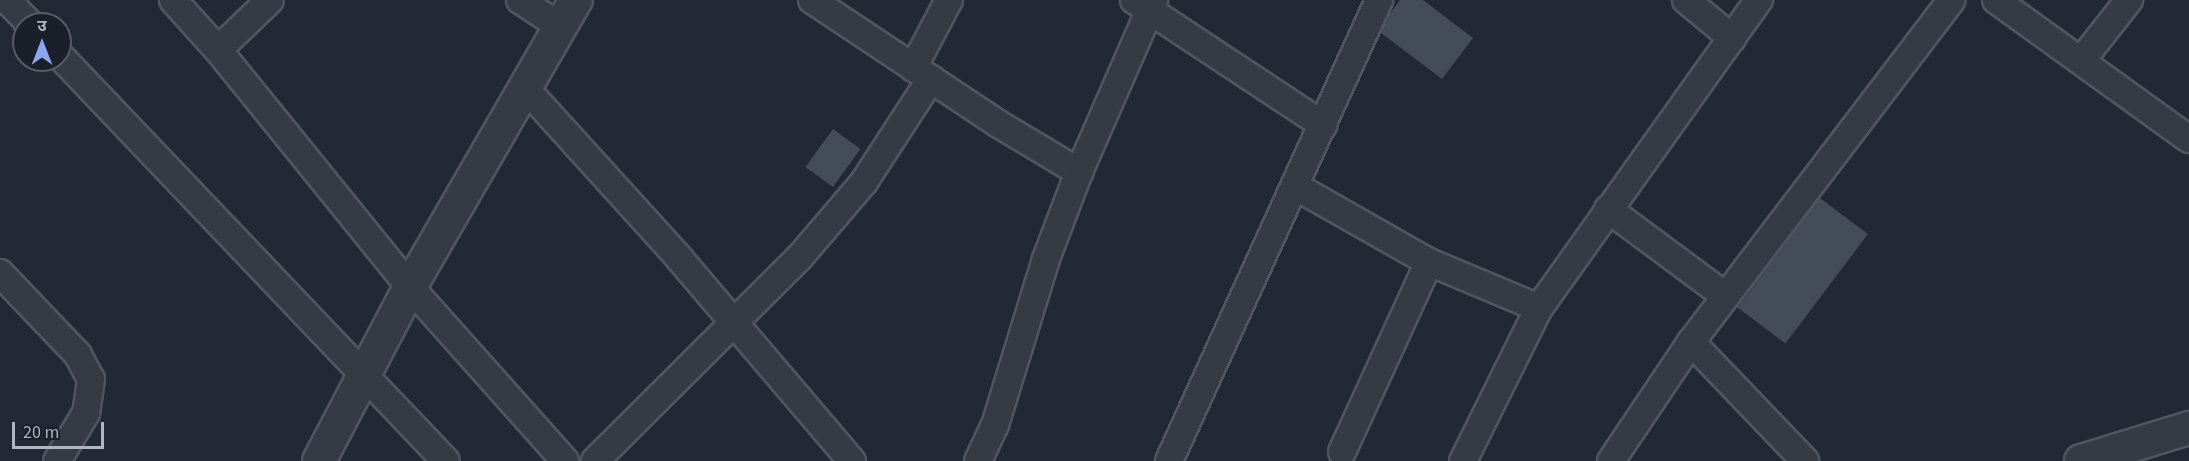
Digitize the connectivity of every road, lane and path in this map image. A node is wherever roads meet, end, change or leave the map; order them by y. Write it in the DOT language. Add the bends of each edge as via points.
graph roads {
  1 [pos="7,0"];
  2 [pos="173,0"];
  3 [pos="270,0"];
  4 [pos="520,0"];
  5 [pos="576,0"];
  6 [pos="812,0"];
  7 [pos="949,0"];
  8 [pos="1379,0"];
  9 [pos="1686,0"];
  10 [pos="1760,0"];
  11 [pos="1952,0"];
  12 [pos="1996,0"];
  13 [pos="2129,0"];
  14 [pos="1146,3"];
  15 [pos="18,12"];
  16 [pos="561,27"];
  17 [pos="1732,38"];
  18 [pos="218,50"];
  19 [pos="2081,61"];
  20 [pos="72,69"];
  21 [pos="922,74"];
  22 [pos="526,89"];
  23 [pos="1323,125"];
  24 [pos="2189,140"];
  25 [pos="1079,172"];
  26 [pos="1296,186"];
  27 [pos="1608,209"];
  28 [pos="1429,262"];
  29 [pos="0,273"];
  30 [pos="410,287"];
  31 [pos="1725,296"];
  32 [pos="1539,308"];
  33 [pos="736,325"];
  34 [pos="1691,342"];
  35 [pos="363,374"];
  36 [pos="2189,428"];
  37 [pos="1342,452"];
  38 [pos="2092,459"];
  39 [pos="57,461"];
  40 [pos="319,461"];
  41 [pos="446,461"];
  42 [pos="565,461"];
  43 [pos="595,461"];
  44 [pos="852,461"];
  45 [pos="978,461"];
  46 [pos="1168,461"];
  47 [pos="1463,461"];
  48 [pos="1611,461"];
  49 [pos="1805,461"];
  1 -- 15 [label="street"];
  2 -- 18 [label="street"];
  3 -- 18 [label="street"];
  4 -- 16 [label="street"];
  5 -- 16 [label="street"];
  6 -- 21 [label="street"];
  7 -- 21 [label="street"];
  8 -- 23 [label="street"];
  9 -- 17 [label="street"];
  10 -- 17 [label="street"];
  11 -- 31 [label="street"];
  12 -- 19 [label="street"];
  13 -- 19 [label="street"];
  14 -- 23 [label="street"];
  14 -- 25 [label="street"];
  16 -- 22 [label="street"];
  17 -- 27 [label="street"];
  18 -- 30 [label="street"];
  19 -- 24 [label="street"];
  20 -- 35 [label="street"];
  21 -- 25 [label="street"];
  21 -- 33 [label="street" via="864,182"];
  22 -- 30 [label="street"];
  22 -- 33 [label="street"];
  23 -- 26 [label="street"];
  25 -- 45 [label="street" via="1046,259 995,425"];
  26 -- 28 [label="street"];
  26 -- 46 [label="street"];
  27 -- 31 [label="street"];
  27 -- 32 [label="street"];
  28 -- 32 [label="street"];
  28 -- 37 [label="street"];
  29 -- 39 [label="street" via="78,355 91,379 86,413"];
  30 -- 35 [label="street"];
  30 -- 42 [label="street"];
  31 -- 34 [label="street"];
  32 -- 47 [label="street"];
  33 -- 43 [label="street"];
  33 -- 44 [label="street"];
  34 -- 48 [label="street"];
  34 -- 49 [label="street"];
  35 -- 40 [label="street"];
  35 -- 41 [label="street"];
  36 -- 38 [label="street"];
}
